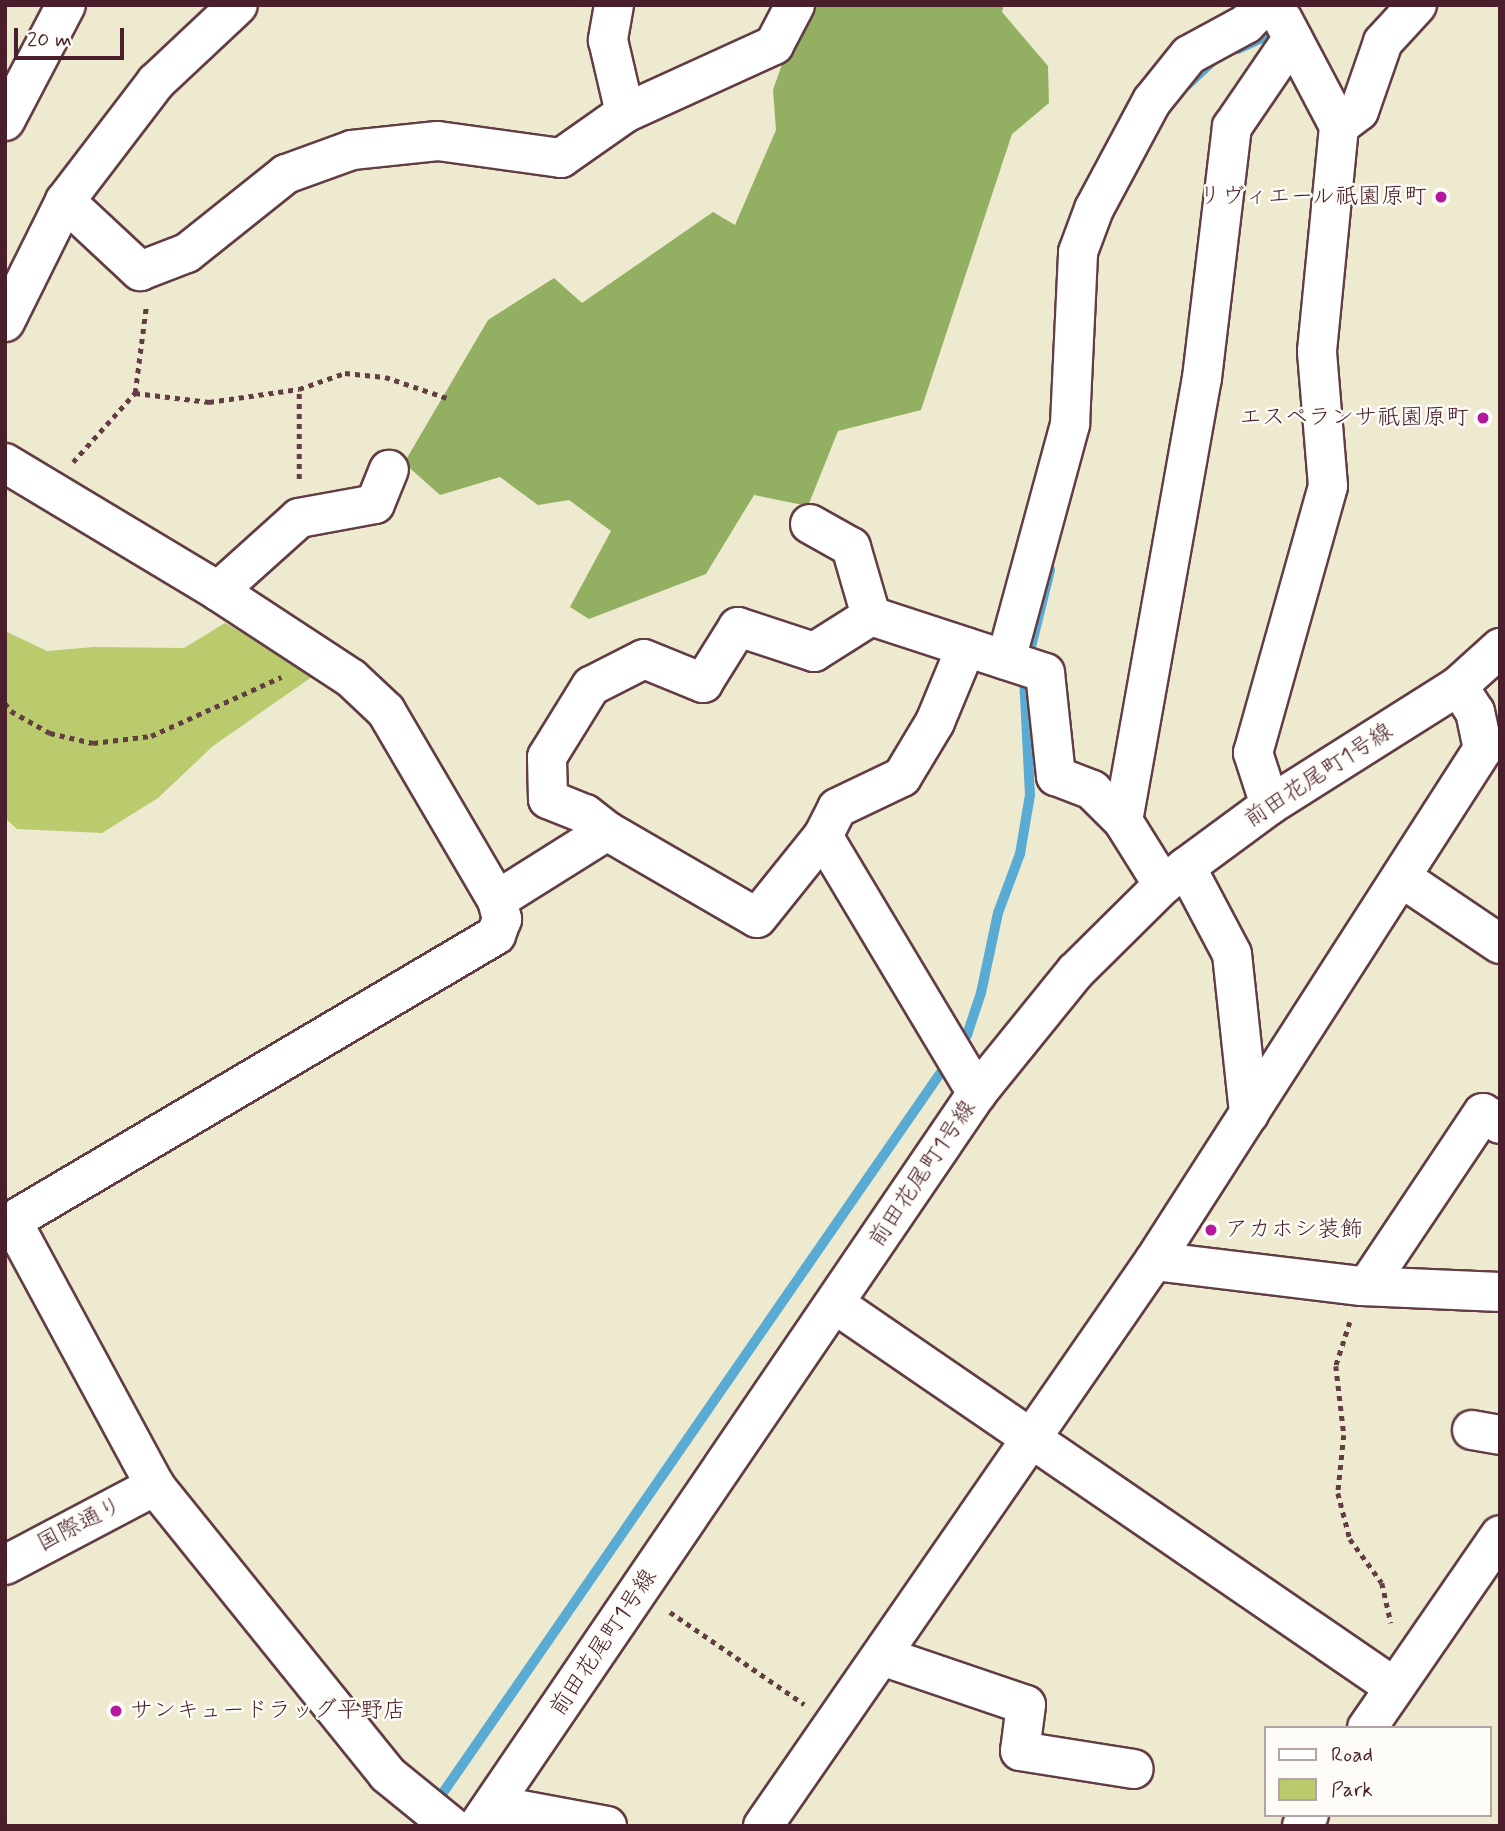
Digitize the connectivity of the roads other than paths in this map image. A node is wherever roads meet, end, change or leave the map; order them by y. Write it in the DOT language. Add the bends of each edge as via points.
graph roads {
  1 [pos="66,5"];
  2 [pos="238,5"];
  3 [pos="614,5"];
  4 [pos="795,5"];
  5 [pos="1413,8"];
  6 [pos="1281,21"];
  7 [pos="625,113"];
  8 [pos="5,121"];
  9 [pos="1339,126"];
  10 [pos="65,201"];
  11 [pos="5,322"];
  12 [pos="5,463"];
  13 [pos="389,470"];
  14 [pos="810,524"];
  15 [pos="218,591"];
  16 [pos="871,616"];
  17 [pos="966,647"];
  18 [pos="1500,648"];
  19 [pos="1021,665"];
  20 [pos="1458,686"];
  21 [pos="1270,805"];
  22 [pos="1123,821"];
  23 [pos="607,831"];
  24 [pos="823,836"];
  25 [pos="1174,876"];
  26 [pos="1402,878"];
  27 [pos="497,900"];
  28 [pos="1500,944"];
  29 [pos="961,1067"];
  30 [pos="1249,1114"];
  31 [pos="1500,1124"];
  32 [pos="9,1215"];
  33 [pos="1154,1261"];
  34 [pos="1364,1286"];
  35 [pos="1500,1292"];
  36 [pos="835,1304"];
  37 [pos="1032,1440"];
  38 [pos="155,1486"];
  39 [pos="1500,1535"];
  40 [pos="5,1564"];
  41 [pos="882,1656"];
  42 [pos="1394,1687"];
  43 [pos="1368,1726"];
  44 [pos="1134,1769"];
  45 [pos="437,1815"];
  46 [pos="486,1815"];
  47 [pos="607,1826"];
  48 [pos="763,1826"];
  1 -- 8 [label="street"];
  2 -- 10 [label="street" via="156,82"];
  3 -- 7 [label="street" via="608,40"];
  4 -- 7 [label="street" via="774,45"];
  5 -- 9 [label="street" via="1383,42 1359,111"];
  6 -- 9 [label="street"];
  6 -- 19 [label="street" via="1246,24 1189,55 1152,101 1094,209 1078,252 1070,424"];
  6 -- 22 [label="street" via="1231,127 1202,378"];
  7 -- 10 [label="street" via="561,158 438,141 352,150 286,174 187,253 140,271"];
  9 -- 21 [label="street" via="1317,351 1328,486 1253,753"];
  10 -- 11 [label="street"];
  12 -- 15 [label="street"];
  13 -- 15 [label="street" via="374,505 299,518"];
  14 -- 16 [label="street" via="851,547"];
  15 -- 27 [label="street" via="352,678 386,711"];
  16 -- 17 [label="street"];
  16 -- 23 [label="street" via="814,652 738,627 703,682 644,659 592,686 547,757 548,799 585,814"];
  17 -- 19 [label="street"];
  17 -- 24 [label="street" via="935,722 902,777 838,808"];
  18 -- 20 [label="street, 前田花尾町1号線"];
  19 -- 22 [label="street" via="1056,776 1092,790"];
  20 -- 21 [label="street, 前田花尾町1号線"];
  20 -- 26 [label="street" via="1475,712 1483,749"];
  21 -- 25 [label="street, 前田花尾町1号線"];
  22 -- 25 [label="street"];
  23 -- 24 [label="street" via="757,918"];
  23 -- 27 [label="street"];
  24 -- 29 [label="street"];
  25 -- 29 [label="street, 前田花尾町1号線" via="1075,972"];
  25 -- 30 [label="street" via="1233,954"];
  26 -- 28 [label="street"];
  26 -- 30 [label="street"];
  27 -- 32 [label="street" via="502,919 496,935"];
  29 -- 36 [label="street, 前田花尾町1号線"];
  30 -- 33 [label="street"];
  31 -- 34 [label="street" via="1483,1113"];
  32 -- 38 [label="street"];
  33 -- 34 [label="street"];
  33 -- 37 [label="street"];
  34 -- 35 [label="street"];
  36 -- 37 [label="street"];
  36 -- 46 [label="street, 前田花尾町1号線"];
  37 -- 41 [label="street"];
  37 -- 42 [label="street"];
  38 -- 40 [label="street, 国際通り"];
  38 -- 45 [label="street" via="387,1774"];
  39 -- 42 [label="street"];
  41 -- 44 [label="street" via="1026,1705 1020,1751"];
  41 -- 48 [label="street"];
  42 -- 43 [label="street"];
  46 -- 47 [label="street"];
}
